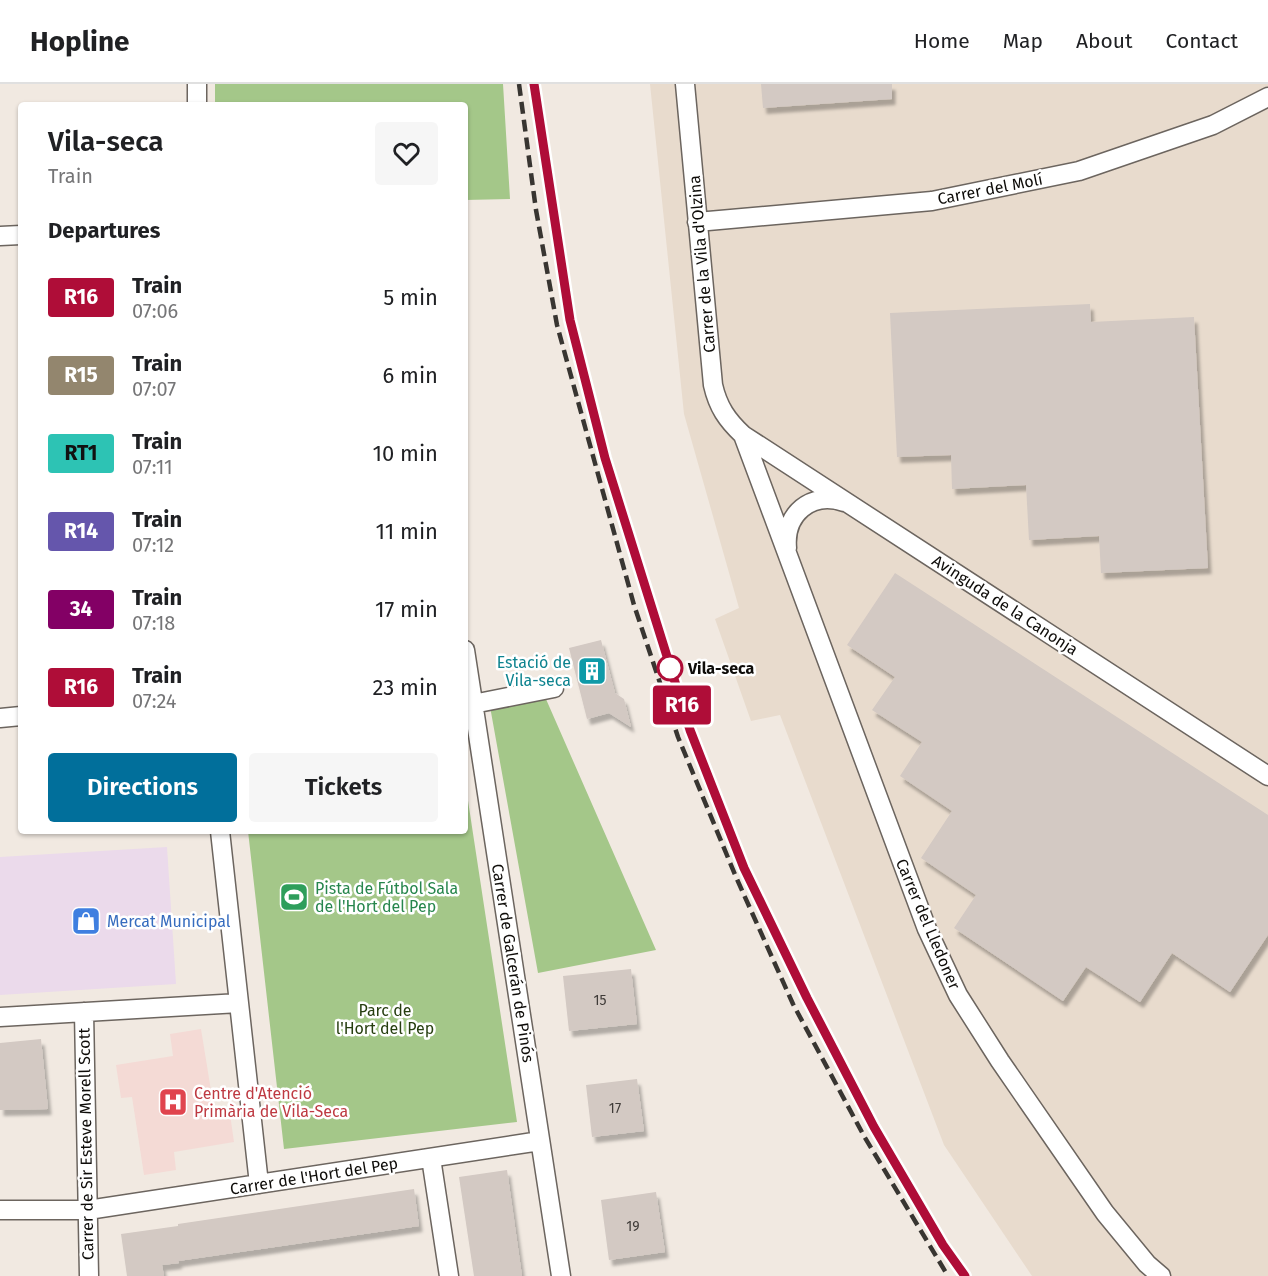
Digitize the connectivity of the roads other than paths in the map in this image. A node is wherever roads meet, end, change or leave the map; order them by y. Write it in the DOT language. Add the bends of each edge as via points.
graph roads {
  1 [pos="198,84"];
  2 [pos="685,84"];
  3 [pos="1268,97"];
  4 [pos="197,102"];
  5 [pos="697,222"];
  6 [pos="18,235"];
  7 [pos="0,236"];
  8 [pos="743,435"];
  9 [pos="849,504"];
  10 [pos="790,562"];
  11 [pos="468,678"];
  12 [pos="554,688"];
  13 [pos="473,704"];
  14 [pos="18,716"];
  15 [pos="0,718"];
  16 [pos="1268,776"];
  17 [pos="220,834"];
  18 [pos="239,1003"];
  19 [pos="84,1012"];
  20 [pos="0,1017"];
  21 [pos="540,1142"];
  22 [pos="431,1158"];
  23 [pos="259,1184"];
  24 [pos="0,1210"];
  25 [pos="88,1210"];
  26 [pos="89,1276"];
  27 [pos="449,1276"];
  28 [pos="561,1276"];
  29 [pos="1161,1276"];
  1 -- 4 [label="street"];
  2 -- 5 [label="street, Carrer de la Vila d'Olzina"];
  3 -- 5 [label="street, Carrer del Molí" via="1213,125 1079,171 932,201"];
  5 -- 8 [label="street, Carrer de la Vila d'Olzina" via="713,385 717,403"];
  6 -- 7 [label="street"];
  8 -- 9 [label="street, Avinguda de la Canonja"];
  8 -- 10 [label="street, Carrer del Lledoner"];
  9 -- 10 [label="street, Carrer del Lledoner" via="825,499 801,509 787,532"];
  9 -- 16 [label="street, Avinguda de la Canonja"];
  10 -- 29 [label="street, Carrer del Lledoner" via="927,929 958,995 1105,1213"];
  11 -- 13 [label="street, Carrer de Galcerán de Pinós"];
  12 -- 13 [label="street"];
  13 -- 21 [label="street, Carrer de Galcerán de Pinós"];
  14 -- 15 [label="street"];
  17 -- 18 [label="street"];
  18 -- 19 [label="street"];
  18 -- 23 [label="street"];
  19 -- 20 [label="street"];
  19 -- 25 [label="street, Carrer de Sir Esteve Morell Scott"];
  21 -- 22 [label="street, Carrer de l'Hort del Pep"];
  21 -- 28 [label="street, Carrer de Galcerán de Pinós"];
  22 -- 23 [label="street, Carrer de l'Hort del Pep"];
  22 -- 27 [label="street"];
  23 -- 25 [label="street, Carrer de l'Hort del Pep"];
  24 -- 25 [label="street, Carrer de l'Hort del Pep"];
  25 -- 26 [label="street, Carrer de Sir Esteve Morell Scott"];
}
